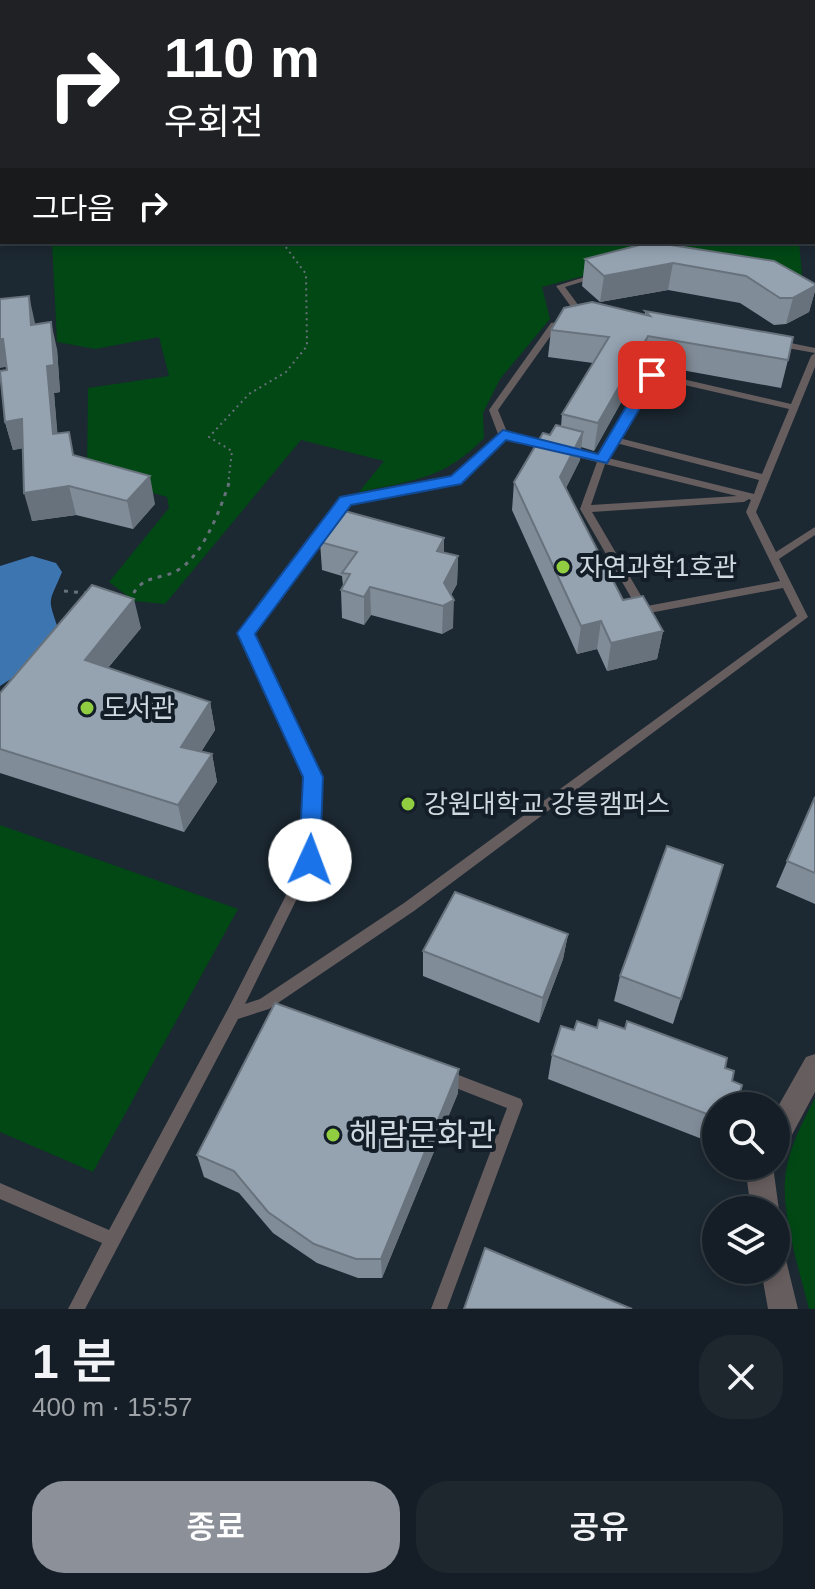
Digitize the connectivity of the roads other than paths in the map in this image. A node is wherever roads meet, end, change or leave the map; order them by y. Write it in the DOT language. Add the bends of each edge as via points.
graph roads {
  1 [pos="604,274"];
  2 [pos="599,318"];
  3 [pos="585,320"];
  4 [pos="768,341"];
  5 [pos="815,353"];
  6 [pos="794,407"];
  7 [pos="503,434"];
  8 [pos="614,440"];
  9 [pos="602,460"];
  10 [pos="765,478"];
  11 [pos="757,498"];
  12 [pos="585,509"];
  13 [pos="815,530"];
  14 [pos="774,558"];
  15 [pos="786,584"];
  16 [pos="264,1004"];
  17 [pos="285,1013"];
  18 [pos="233,1014"];
  19 [pos="815,1066"];
  20 [pos="428,1070"];
  21 [pos="790,1111"];
  22 [pos="0,1191"];
  23 [pos="113,1240"];
  24 [pos="779,1284"];
  25 [pos="76,1309"];
  26 [pos="439,1309"];
  27 [pos="783,1309"];
  1 -- 3 [label="lane" via="560,286"];
  2 -- 3 [label="lane"];
  3 -- 7 [label="lane" via="554,325 536,350 493,410"];
  4 -- 5 [label="lane"];
  5 -- 6 [label="lane"];
  6 -- 8 [label="lane" via="652,375"];
  6 -- 10 [label="lane"];
  7 -- 9 [label="lane"];
  7 -- 18 [label="lane" via="456,481 346,501 246,633 313,777 310,860"];
  8 -- 9 [label="lane"];
  8 -- 10 [label="lane"];
  9 -- 11 [label="lane"];
  9 -- 12 [label="lane"];
  10 -- 11 [label="lane"];
  11 -- 12 [label="lane"];
  11 -- 14 [label="lane" via="751,512"];
  12 -- 15 [label="lane" via="644,610"];
  13 -- 14 [label="lane"];
  14 -- 15 [label="lane"];
  15 -- 16 [label="lane" via="803,617 409,907"];
  16 -- 17 [label="lane"];
  16 -- 18 [label="lane"];
  18 -- 23 [label="lane"];
  19 -- 21 [label="street"];
  20 -- 26 [label="lane" via="516,1104"];
  22 -- 23 [label="lane"];
  23 -- 25 [label="lane"];
  24 -- 27 [label="street"];
}
